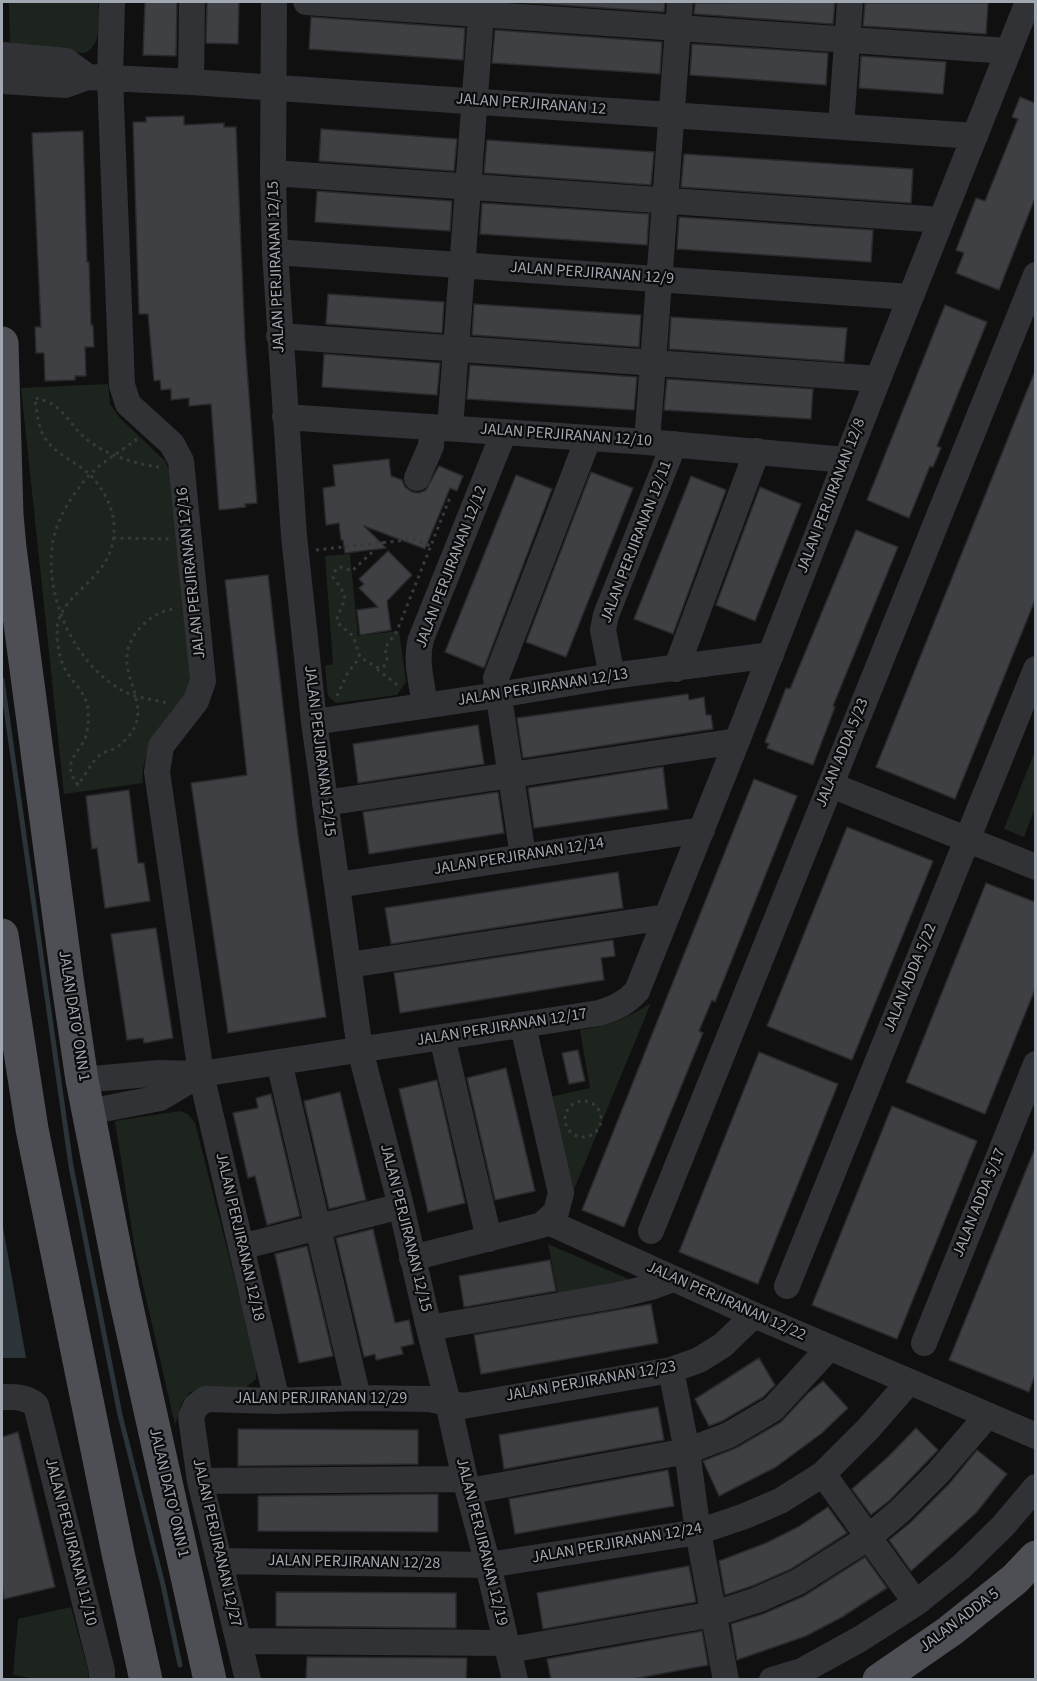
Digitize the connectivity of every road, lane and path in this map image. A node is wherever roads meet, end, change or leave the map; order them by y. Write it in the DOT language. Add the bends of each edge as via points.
graph roads {
  1 [pos="112,2"];
  2 [pos="192,2"];
  3 [pos="274,2"];
  4 [pos="306,2"];
  5 [pos="680,2"];
  6 [pos="850,2"];
  7 [pos="1028,2"];
  8 [pos="481,8"];
  9 [pos="678,28"];
  10 [pos="847,40"];
  11 [pos="1008,51"];
  12 [pos="2,55"];
  13 [pos="99,77"];
  14 [pos="2,81"];
  15 [pos="191,82"];
  16 [pos="273,86"];
  17 [pos="474,101"];
  18 [pos="672,114"];
  19 [pos="841,126"];
  20 [pos="975,136"];
  21 [pos="273,173"];
  22 [pos="468,187"];
  23 [pos="665,201"];
  24 [pos="941,220"];
  25 [pos="275,252"];
  26 [pos="462,265"];
  27 [pos="1035,275"];
  28 [pos="659,279"];
  29 [pos="910,297"];
  30 [pos="279,336"];
  31 [pos="2,343"];
  32 [pos="456,348"];
  33 [pos="653,362"];
  34 [pos="878,378"];
  35 [pos="285,417"];
  36 [pos="441,427"];
  37 [pos="504,432"];
  38 [pos="588,439"];
  39 [pos="647,442"];
  40 [pos="674,444"];
  41 [pos="757,451"];
  42 [pos="116,456"];
  43 [pos="846,460"];
  44 [pos="182,469"];
  45 [pos="90,475"];
  46 [pos="417,478"];
  47 [pos="452,495"];
  48 [pos="4,515"];
  49 [pos="113,538"];
  50 [pos="189,540"];
  51 [pos="289,542"];
  52 [pos="383,542"];
  53 [pos="431,546"];
  54 [pos="6,548"];
  55 [pos="454,556"];
  56 [pos="195,606"];
  57 [pos="62,614"];
  58 [pos="771,655"];
  59 [pos="360,657"];
  60 [pos="676,669"];
  61 [pos="1035,669"];
  62 [pos="612,676"];
  63 [pos="136,695"];
  64 [pos="498,695"];
  65 [pos="425,705"];
  66 [pos="190,709"];
  67 [pos="314,722"];
  68 [pos="737,741"];
  69 [pos="510,776"];
  70 [pos="831,785"];
  71 [pos="325,803"];
  72 [pos="702,830"];
  73 [pos="967,840"];
  74 [pos="523,856"];
  75 [pos="1035,867"];
  76 [pos="337,885"];
  77 [pos="666,917"];
  78 [pos="2,935"];
  79 [pos="349,965"];
  80 [pos="637,991"];
  81 [pos="523,1026"];
  82 [pos="442,1037"];
  83 [pos="360,1050"];
  84 [pos="279,1062"];
  85 [pos="1035,1064"];
  86 [pos="201,1074"];
  87 [pos="82,1080"];
  88 [pos="88,1112"];
  89 [pos="592,1134"];
  90 [pos="401,1206"];
  91 [pos="546,1221"];
  92 [pos="318,1227"];
  93 [pos="651,1231"];
  94 [pos="489,1239"];
  95 [pos="241,1247"];
  96 [pos="412,1258"];
  97 [pos="673,1279"];
  98 [pos="787,1286"];
  99 [pos="754,1315"];
  100 [pos="429,1328"];
  101 [pos="924,1342"];
  102 [pos="829,1348"];
  103 [pos="671,1370"];
  104 [pos="909,1382"];
  105 [pos="2,1397"];
  106 [pos="358,1398"];
  107 [pos="277,1401"];
  108 [pos="448,1403"];
  109 [pos="196,1406"];
  110 [pos="987,1416"];
  111 [pos="1035,1436"];
  112 [pos="687,1451"];
  113 [pos="823,1474"];
  114 [pos="200,1481"];
  115 [pos="467,1485"];
  116 [pos="1035,1487"];
  117 [pos="698,1532"];
  118 [pos="869,1537"];
  119 [pos="1035,1557"];
  120 [pos="219,1561"];
  121 [pos="488,1565"];
  122 [pos="916,1603"];
  123 [pos="714,1614"];
  124 [pos="239,1641"];
  125 [pos="508,1646"];
  126 [pos="889,1677"];
  127 [pos="102,1680"];
  128 [pos="146,1680"];
  129 [pos="210,1680"];
  130 [pos="248,1680"];
  131 [pos="515,1680"];
  132 [pos="726,1680"];
  133 [pos="772,1680"];
  1 -- 13 [label="street, JALAN PERJIRANAN 12/16"];
  2 -- 15 [label="street"];
  3 -- 16 [label="street, JALAN PERJIRANAN 12/15"];
  4 -- 8 [label="street"];
  5 -- 9 [label="street"];
  6 -- 10 [label="street"];
  7 -- 11 [label="street, JALAN PERJIRANAN 12/8"];
  8 -- 9 [label="street"];
  8 -- 17 [label="street"];
  9 -- 10 [label="street"];
  9 -- 18 [label="street"];
  10 -- 11 [label="street"];
  10 -- 19 [label="street"];
  11 -- 20 [label="street, JALAN PERJIRANAN 12/8"];
  12 -- 13 [label="street" via="66,61"];
  13 -- 14 [label="street, JALAN PERJIRANAN 12" via="65,85"];
  13 -- 15 [label="street, JALAN PERJIRANAN 12"];
  13 -- 44 [label="street, JALAN PERJIRANAN 12/16" via="122,385 128,404 171,444"];
  15 -- 16 [label="street, JALAN PERJIRANAN 12"];
  16 -- 17 [label="street, JALAN PERJIRANAN 12"];
  16 -- 21 [label="street, JALAN PERJIRANAN 12/15"];
  17 -- 18 [label="street, JALAN PERJIRANAN 12"];
  17 -- 22 [label="street"];
  18 -- 19 [label="street, JALAN PERJIRANAN 12"];
  18 -- 23 [label="street"];
  19 -- 20 [label="street, JALAN PERJIRANAN 12"];
  20 -- 24 [label="street, JALAN PERJIRANAN 12/8"];
  21 -- 22 [label="street"];
  21 -- 25 [label="street, JALAN PERJIRANAN 12/15"];
  22 -- 23 [label="street"];
  22 -- 26 [label="street"];
  23 -- 24 [label="street"];
  23 -- 28 [label="street"];
  24 -- 29 [label="street, JALAN PERJIRANAN 12/8"];
  25 -- 26 [label="street, JALAN PERJIRANAN 12/9"];
  25 -- 30 [label="street, JALAN PERJIRANAN 12/15"];
  26 -- 28 [label="street, JALAN PERJIRANAN 12/9"];
  26 -- 32 [label="street"];
  27 -- 70 [label="street, JALAN ADDA 5/23"];
  28 -- 29 [label="street, JALAN PERJIRANAN 12/9"];
  28 -- 33 [label="street"];
  29 -- 34 [label="street, JALAN PERJIRANAN 12/8"];
  30 -- 32 [label="street"];
  30 -- 35 [label="street, JALAN PERJIRANAN 12/15"];
  31 -- 48 [label="main road, JALAN DATO' ONN 1"];
  32 -- 33 [label="street"];
  32 -- 36 [label="street"];
  33 -- 34 [label="street"];
  33 -- 39 [label="street"];
  34 -- 43 [label="street, JALAN PERJIRANAN 12/8"];
  35 -- 36 [label="street, JALAN PERJIRANAN 12/10"];
  35 -- 51 [label="street, JALAN PERJIRANAN 12/15"];
  36 -- 37 [label="street, JALAN PERJIRANAN 12/10"];
  36 -- 46 [label="street"];
  37 -- 38 [label="street, JALAN PERJIRANAN 12/10"];
  37 -- 55 [label="street, JALAN PERJIRANAN 12/12"];
  38 -- 39 [label="street, JALAN PERJIRANAN 12/10"];
  38 -- 64 [label="street" via="496,678"];
  39 -- 40 [label="street, JALAN PERJIRANAN 12/10"];
  40 -- 41 [label="street, JALAN PERJIRANAN 12/10"];
  40 -- 62 [label="street, JALAN PERJIRANAN 12/11" via="606,615 603,630"];
  41 -- 43 [label="street, JALAN PERJIRANAN 12/10"];
  41 -- 60 [label="street"];
  42 -- 44 [label="path"];
  42 -- 45 [label="path"];
  42 -- 45 [label="path" via="87,439 56,405 35,398 46,441"];
  43 -- 58 [label="street, JALAN PERJIRANAN 12/8"];
  44 -- 50 [label="street, JALAN PERJIRANAN 12/16"];
  45 -- 49 [label="path" via="112,511"];
  45 -- 57 [label="path" via="69,503 52,545 55,591"];
  47 -- 53 [label="path"];
  48 -- 54 [label="main road, JALAN DATO' ONN 1"];
  49 -- 50 [label="path"];
  49 -- 57 [label="path" via="97,575"];
  50 -- 56 [label="street, JALAN PERJIRANAN 12/16"];
  51 -- 52 [label="path"];
  51 -- 67 [label="street, JALAN PERJIRANAN 12/15"];
  52 -- 53 [label="path" via="415,539"];
  52 -- 59 [label="path" via="352,571 340,567 334,573 345,599 337,618 353,636"];
  53 -- 55 [label="path"];
  53 -- 59 [label="path" via="397,631 385,648 384,666 376,667"];
  54 -- 87 [label="main road, JALAN DATO' ONN 1"];
  55 -- 65 [label="street, JALAN PERJIRANAN 12/12" via="418,650"];
  56 -- 63 [label="path" via="163,610 140,627 126,660"];
  56 -- 66 [label="street, JALAN PERJIRANAN 12/16" via="203,681"];
  57 -- 63 [label="path" via="73,641 89,664 124,692"];
  57 -- 63 [label="path" via="57,635 65,670 88,709 85,739 70,764 78,785 100,755 125,741 135,726"];
  58 -- 60 [label="street, JALAN PERJIRANAN 12/13"];
  58 -- 68 [label="street, JALAN PERJIRANAN 12/8"];
  59 -- 67 [label="path" via="338,695"];
  60 -- 62 [label="street, JALAN PERJIRANAN 12/13"];
  61 -- 73 [label="street, JALAN ADDA 5/22"];
  62 -- 64 [label="street, JALAN PERJIRANAN 12/13"];
  63 -- 66 [label="path"];
  64 -- 65 [label="street, JALAN PERJIRANAN 12/13"];
  64 -- 69 [label="street"];
  65 -- 67 [label="street, JALAN PERJIRANAN 12/13"];
  66 -- 86 [label="street, JALAN PERJIRANAN 12/16" via="161,746 157,772"];
  67 -- 71 [label="street, JALAN PERJIRANAN 12/15"];
  68 -- 69 [label="street"];
  68 -- 72 [label="street, JALAN PERJIRANAN 12/8"];
  69 -- 71 [label="street"];
  69 -- 74 [label="street"];
  70 -- 73 [label="street"];
  70 -- 93 [label="street, JALAN ADDA 5/23"];
  71 -- 76 [label="street, JALAN PERJIRANAN 12/15"];
  72 -- 74 [label="street, JALAN PERJIRANAN 12/14"];
  72 -- 77 [label="street, JALAN PERJIRANAN 12/8"];
  73 -- 75 [label="street"];
  73 -- 98 [label="street, JALAN ADDA 5/22"];
  74 -- 76 [label="street, JALAN PERJIRANAN 12/14"];
  76 -- 79 [label="street, JALAN PERJIRANAN 12/15"];
  77 -- 79 [label="street"];
  77 -- 80 [label="street, JALAN PERJIRANAN 12/8"];
  78 -- 128 [label="main road" via="32,1129"];
  79 -- 83 [label="street, JALAN PERJIRANAN 12/15"];
  80 -- 81 [label="street, JALAN PERJIRANAN 12/17" via="621,1007"];
  81 -- 82 [label="street, JALAN PERJIRANAN 12/17"];
  81 -- 91 [label="street" via="561,1193 556,1212"];
  82 -- 83 [label="street, JALAN PERJIRANAN 12/17"];
  82 -- 94 [label="street"];
  83 -- 84 [label="street, JALAN PERJIRANAN 12/17"];
  83 -- 90 [label="street, JALAN PERJIRANAN 12/15"];
  84 -- 86 [label="street, JALAN PERJIRANAN 12/17"];
  84 -- 92 [label="street"];
  85 -- 101 [label="street, JALAN ADDA 5/17"];
  86 -- 87 [label="street" via="159,1073"];
  86 -- 88 [label="street" via="160,1098"];
  86 -- 95 [label="street, JALAN PERJIRANAN 12/18"];
  87 -- 88 [label="main road, JALAN DATO' ONN 1"];
  88 -- 129 [label="main road, JALAN DATO' ONN 1" via="123,1290"];
  89 -- 89 [label="path" via="578,1136 567,1127 565,1114 574,1103 587,1101 598,1109 600,1123"];
  90 -- 92 [label="street"];
  90 -- 96 [label="street, JALAN PERJIRANAN 12/15"];
  91 -- 94 [label="street"];
  91 -- 97 [label="street, JALAN PERJIRANAN 12/22"];
  92 -- 95 [label="street"];
  92 -- 106 [label="street"];
  94 -- 96 [label="street"];
  95 -- 107 [label="street, JALAN PERJIRANAN 12/18"];
  96 -- 100 [label="street, JALAN PERJIRANAN 12/15"];
  97 -- 99 [label="street, JALAN PERJIRANAN 12/22"];
  97 -- 100 [label="street" via="619,1295"];
  99 -- 102 [label="street, JALAN PERJIRANAN 12/22"];
  99 -- 103 [label="street, JALAN PERJIRANAN 12/23" via="723,1345 699,1360"];
  100 -- 108 [label="street, JALAN PERJIRANAN 12/15"];
  102 -- 104 [label="street, JALAN PERJIRANAN 12/22"];
  102 -- 112 [label="street" via="773,1409 729,1435"];
  103 -- 108 [label="street, JALAN PERJIRANAN 12/23" via="463,1406"];
  103 -- 112 [label="street"];
  104 -- 110 [label="street, JALAN PERJIRANAN 12/22"];
  104 -- 113 [label="street, JALAN PERJIRANAN 12/24"];
  105 -- 127 [label="street, JALAN PERJIRANAN 11/10" via="22,1397 36,1405"];
  106 -- 107 [label="street, JALAN PERJIRANAN 12/29"];
  106 -- 108 [label="street, JALAN PERJIRANAN 12/29"];
  107 -- 109 [label="street, JALAN PERJIRANAN 12/29" via="206,1399"];
  108 -- 115 [label="street, JALAN PERJIRANAN 12/19"];
  109 -- 114 [label="street, JALAN PERJIRANAN 12/27" via="190,1417"];
  110 -- 111 [label="street, JALAN PERJIRANAN 12/22"];
  110 -- 118 [label="street" via="900,1511"];
  112 -- 115 [label="street"];
  112 -- 117 [label="street"];
  113 -- 117 [label="street, JALAN PERJIRANAN 12/24" via="780,1501"];
  113 -- 118 [label="street"];
  114 -- 115 [label="street"];
  114 -- 120 [label="street, JALAN PERJIRANAN 12/27"];
  115 -- 121 [label="street, JALAN PERJIRANAN 12/19"];
  116 -- 122 [label="street" via="961,1567"];
  117 -- 121 [label="street, JALAN PERJIRANAN 12/24"];
  117 -- 123 [label="street"];
  118 -- 122 [label="street"];
  118 -- 123 [label="street" via="798,1582"];
  119 -- 126 [label="main road, JALAN ADDA 5" via="1015,1579"];
  120 -- 121 [label="street, JALAN PERJIRANAN 12/28"];
  120 -- 124 [label="street, JALAN PERJIRANAN 12/27"];
  121 -- 125 [label="street, JALAN PERJIRANAN 12/19"];
  122 -- 133 [label="street" via="802,1671"];
  123 -- 125 [label="street"];
  123 -- 132 [label="street"];
  124 -- 125 [label="street"];
  124 -- 130 [label="street, JALAN PERJIRANAN 12/27"];
  125 -- 131 [label="street, JALAN PERJIRANAN 12/19"];
}
